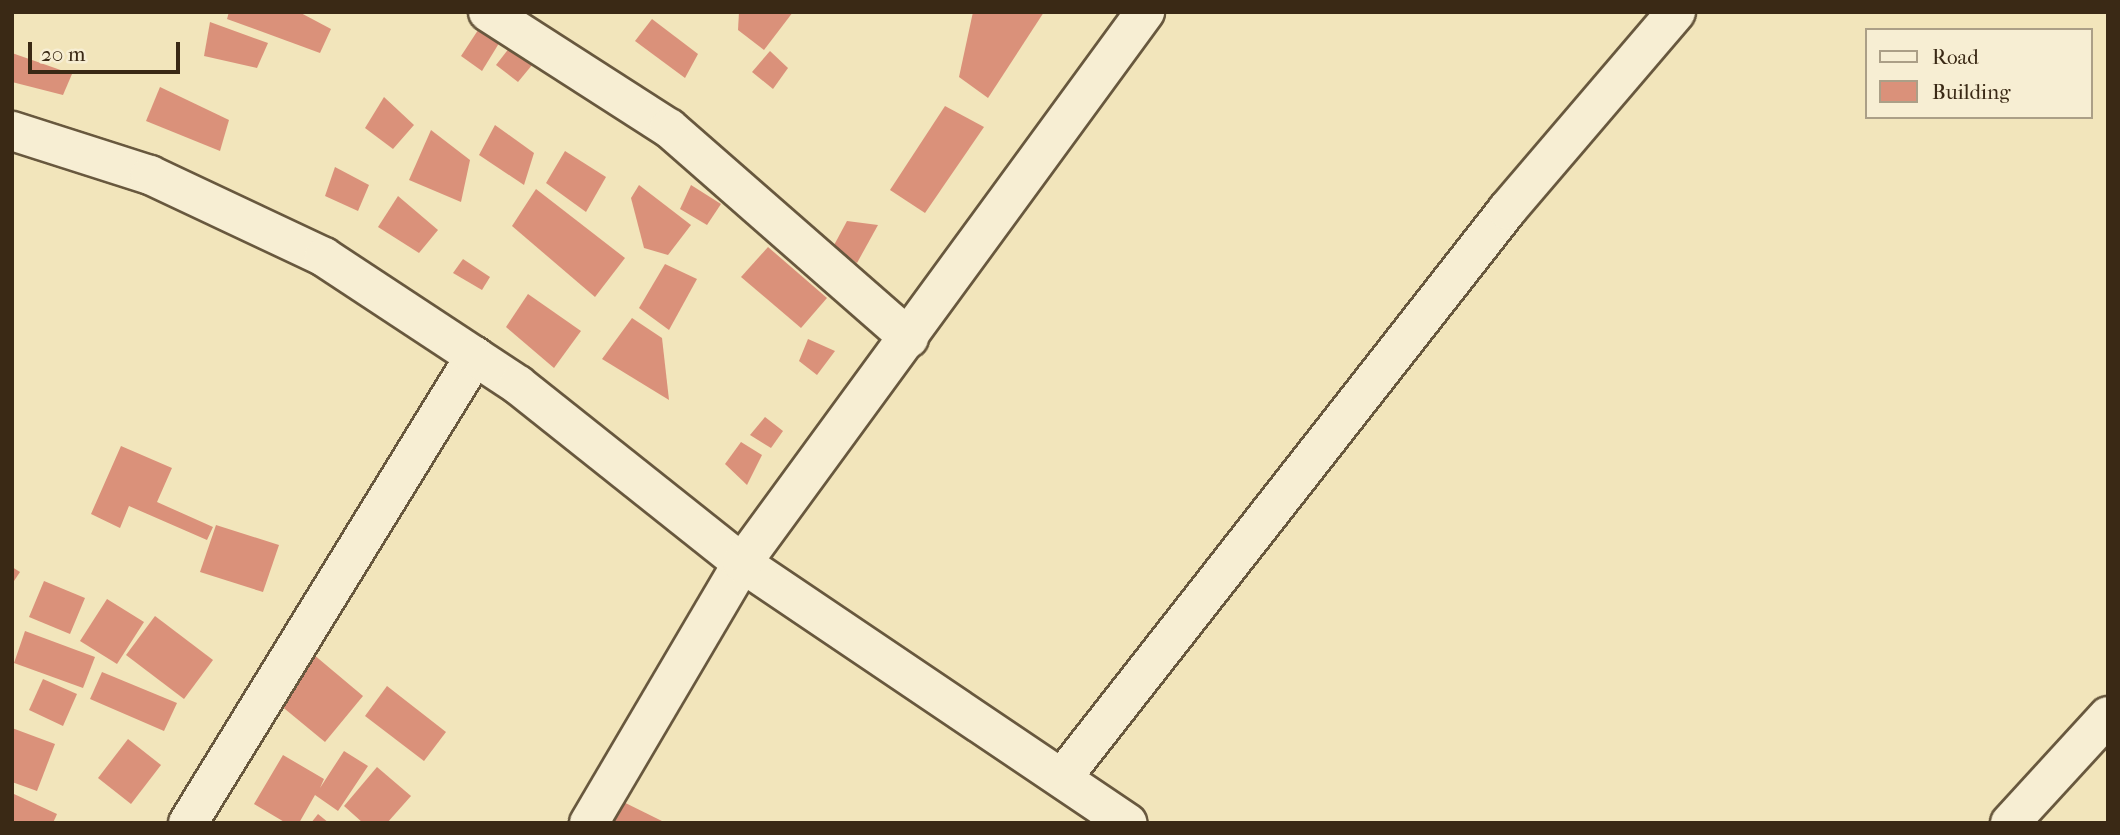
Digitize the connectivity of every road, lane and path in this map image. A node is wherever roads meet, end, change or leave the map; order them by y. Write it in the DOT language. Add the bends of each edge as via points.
graph roads {
  1 [pos="488,12"];
  2 [pos="1145,12"];
  3 [pos="1676,12"];
  4 [pos="12,131"];
  5 [pos="909,338"];
  6 [pos="475,356"];
  7 [pos="742,563"];
  8 [pos="2108,716"];
  9 [pos="1062,778"];
  10 [pos="188,823"];
  11 [pos="589,823"];
  12 [pos="1128,823"];
  13 [pos="2010,823"];
  1 -- 5 [label="street" via="669,128"];
  2 -- 5 [label="street"];
  3 -- 9 [label="street" via="1507,210"];
  4 -- 6 [label="street" via="150,175 324,257"];
  5 -- 7 [label="street"];
  6 -- 7 [label="street"];
  6 -- 10 [label="street"];
  7 -- 9 [label="street"];
  7 -- 11 [label="street"];
  8 -- 13 [label="street"];
  9 -- 12 [label="street"];
}
